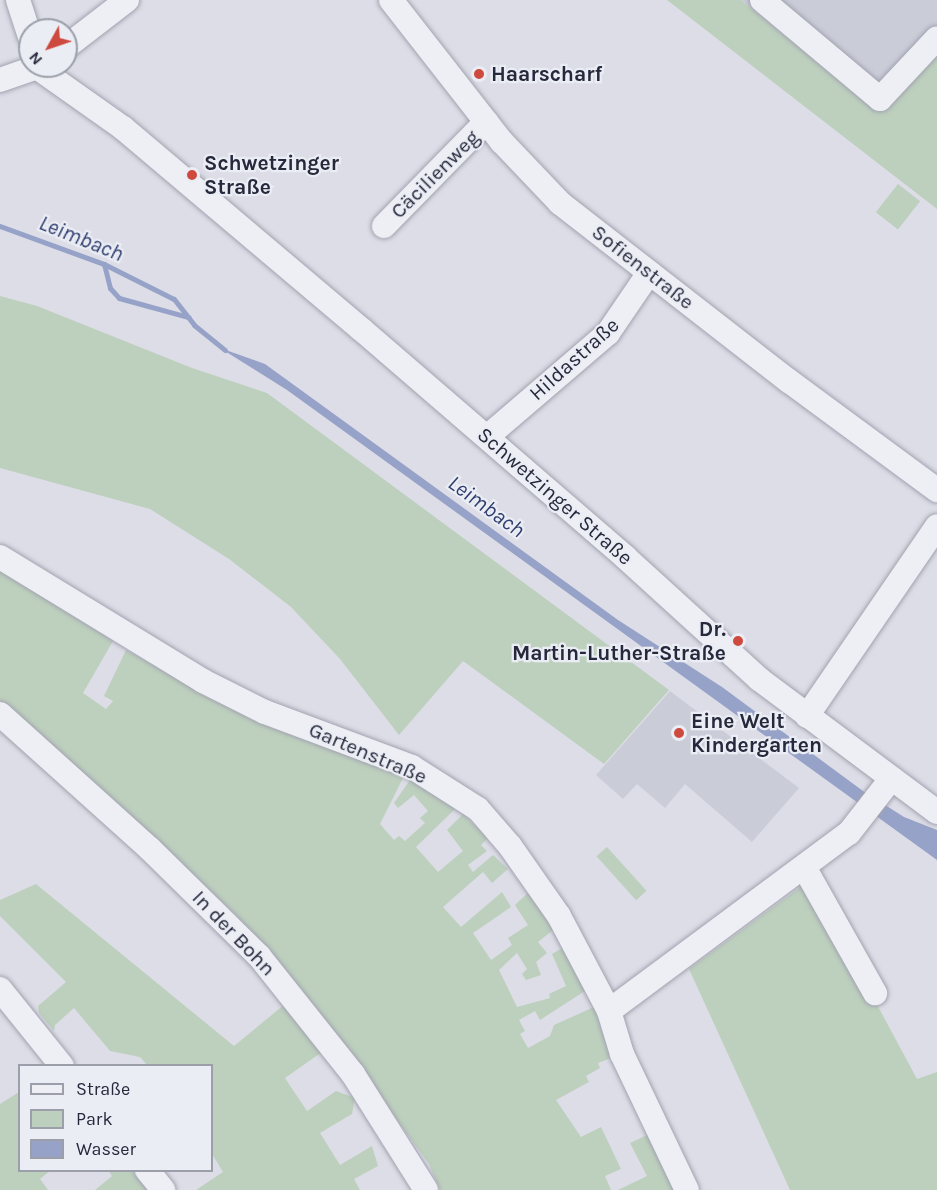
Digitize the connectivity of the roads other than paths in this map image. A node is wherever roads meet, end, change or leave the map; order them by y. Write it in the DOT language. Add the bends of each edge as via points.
graph roads {
  1 [pos="18,0"];
  2 [pos="127,0"];
  3 [pos="391,0"];
  4 [pos="762,0"];
  5 [pos="24,18"];
  6 [pos="78,38"];
  7 [pos="937,38"];
  8 [pos="18,74"];
  9 [pos="53,78"];
  10 [pos="0,80"];
  11 [pos="486,122"];
  12 [pos="384,226"];
  13 [pos="649,273"];
  14 [pos="488,436"];
  15 [pos="937,489"];
  16 [pos="937,526"];
  17 [pos="0,557"];
  18 [pos="0,714"];
  19 [pos="807,716"];
  20 [pos="884,787"];
  21 [pos="937,812"];
  22 [pos="804,867"];
  23 [pos="0,989"];
  24 [pos="875,993"];
  25 [pos="609,1011"];
  26 [pos="61,1064"];
  27 [pos="149,1172"];
  28 [pos="163,1190"];
  29 [pos="426,1190"];
  30 [pos="687,1190"];
  1 -- 5 [label="street"];
  2 -- 6 [label="street"];
  3 -- 11 [label="street, Sofienstraße"];
  4 -- 7 [label="street" via="880,99"];
  8 -- 10 [label="street, Schwetzinger Straße"];
  9 -- 14 [label="street, Schwetzinger Straße" via="123,128"];
  11 -- 12 [label="street, Cäcilienweg"];
  11 -- 13 [label="street, Sofienstraße" via="560,203"];
  13 -- 14 [label="street, Hildastraße" via="608,333"];
  13 -- 15 [label="street, Sofienstraße"];
  14 -- 19 [label="street, Schwetzinger Straße" via="759,679"];
  16 -- 19 [label="street"];
  17 -- 25 [label="street, Gartenstraße" via="203,681 265,712 412,767 478,809 510,846 559,916"];
  18 -- 29 [label="street, In der Bohn" via="150,849 259,956 353,1074"];
  19 -- 20 [label="street, Schwetzinger Straße"];
  20 -- 21 [label="street, Schwetzinger Straße"];
  20 -- 22 [label="street" via="860,822"];
  22 -- 24 [label="street"];
  22 -- 25 [label="street"];
  23 -- 26 [label="street"];
  25 -- 30 [label="street, Gartenstraße" via="622,1054"];
  27 -- 28 [label="street"];
}
